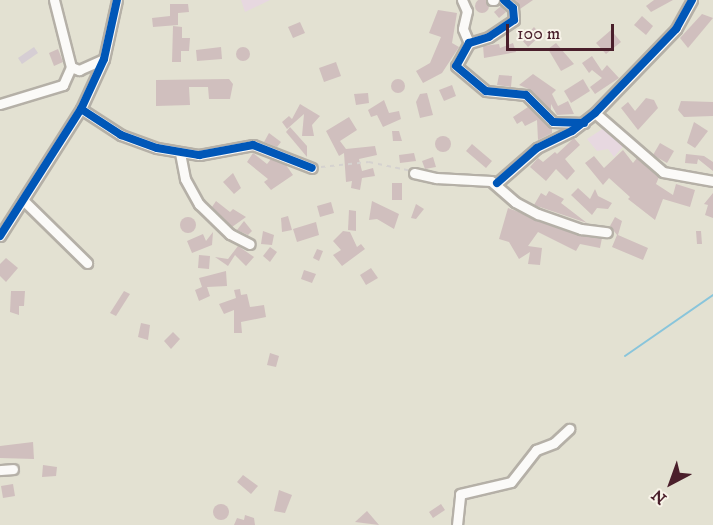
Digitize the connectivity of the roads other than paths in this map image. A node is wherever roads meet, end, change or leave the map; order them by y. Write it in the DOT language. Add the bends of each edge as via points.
graph roads {
  1 [pos="54,0"];
  2 [pos="117,0"];
  3 [pos="504,0"];
  4 [pos="692,0"];
  5 [pos="460,1"];
  6 [pos="469,43"];
  7 [pos="104,59"];
  8 [pos="72,67"];
  9 [pos="0,105"];
  10 [pos="81,109"];
  11 [pos="596,113"];
  12 [pos="584,123"];
  13 [pos="180,153"];
  14 [pos="312,168"];
  15 [pos="414,173"];
  16 [pos="713,181"];
  17 [pos="497,183"];
  18 [pos="23,200"];
  19 [pos="607,232"];
  20 [pos="0,236"];
  21 [pos="250,244"];
  22 [pos="87,263"];
  23 [pos="569,429"];
  24 [pos="13,469"];
  25 [pos="0,470"];
  26 [pos="457,525"];
  1 -- 8 [label="street"];
  2 -- 7 [label="street"];
  3 -- 6 [label="street" via="513,8 514,20 489,37"];
  4 -- 11 [label="street" via="676,30"];
  5 -- 6 [label="street" via="467,11 462,24"];
  6 -- 12 [label="street" via="456,66 486,91 526,95 553,122"];
  7 -- 8 [label="street" via="79,70"];
  7 -- 10 [label="street"];
  8 -- 9 [label="street" via="63,85"];
  10 -- 13 [label="street" via="129,139"];
  10 -- 18 [label="street"];
  11 -- 12 [label="street"];
  11 -- 16 [label="street" via="663,172"];
  12 -- 17 [label="street" via="532,151"];
  13 -- 14 [label="street" via="227,152 253,145"];
  13 -- 21 [label="street" via="185,179 199,204 230,234"];
  15 -- 17 [label="street"];
  17 -- 19 [label="street" via="515,202 538,214 581,229"];
  18 -- 20 [label="street"];
  18 -- 22 [label="street"];
  23 -- 26 [label="street" via="554,443 536,450 511,482 460,494"];
  24 -- 25 [label="street"];
}
